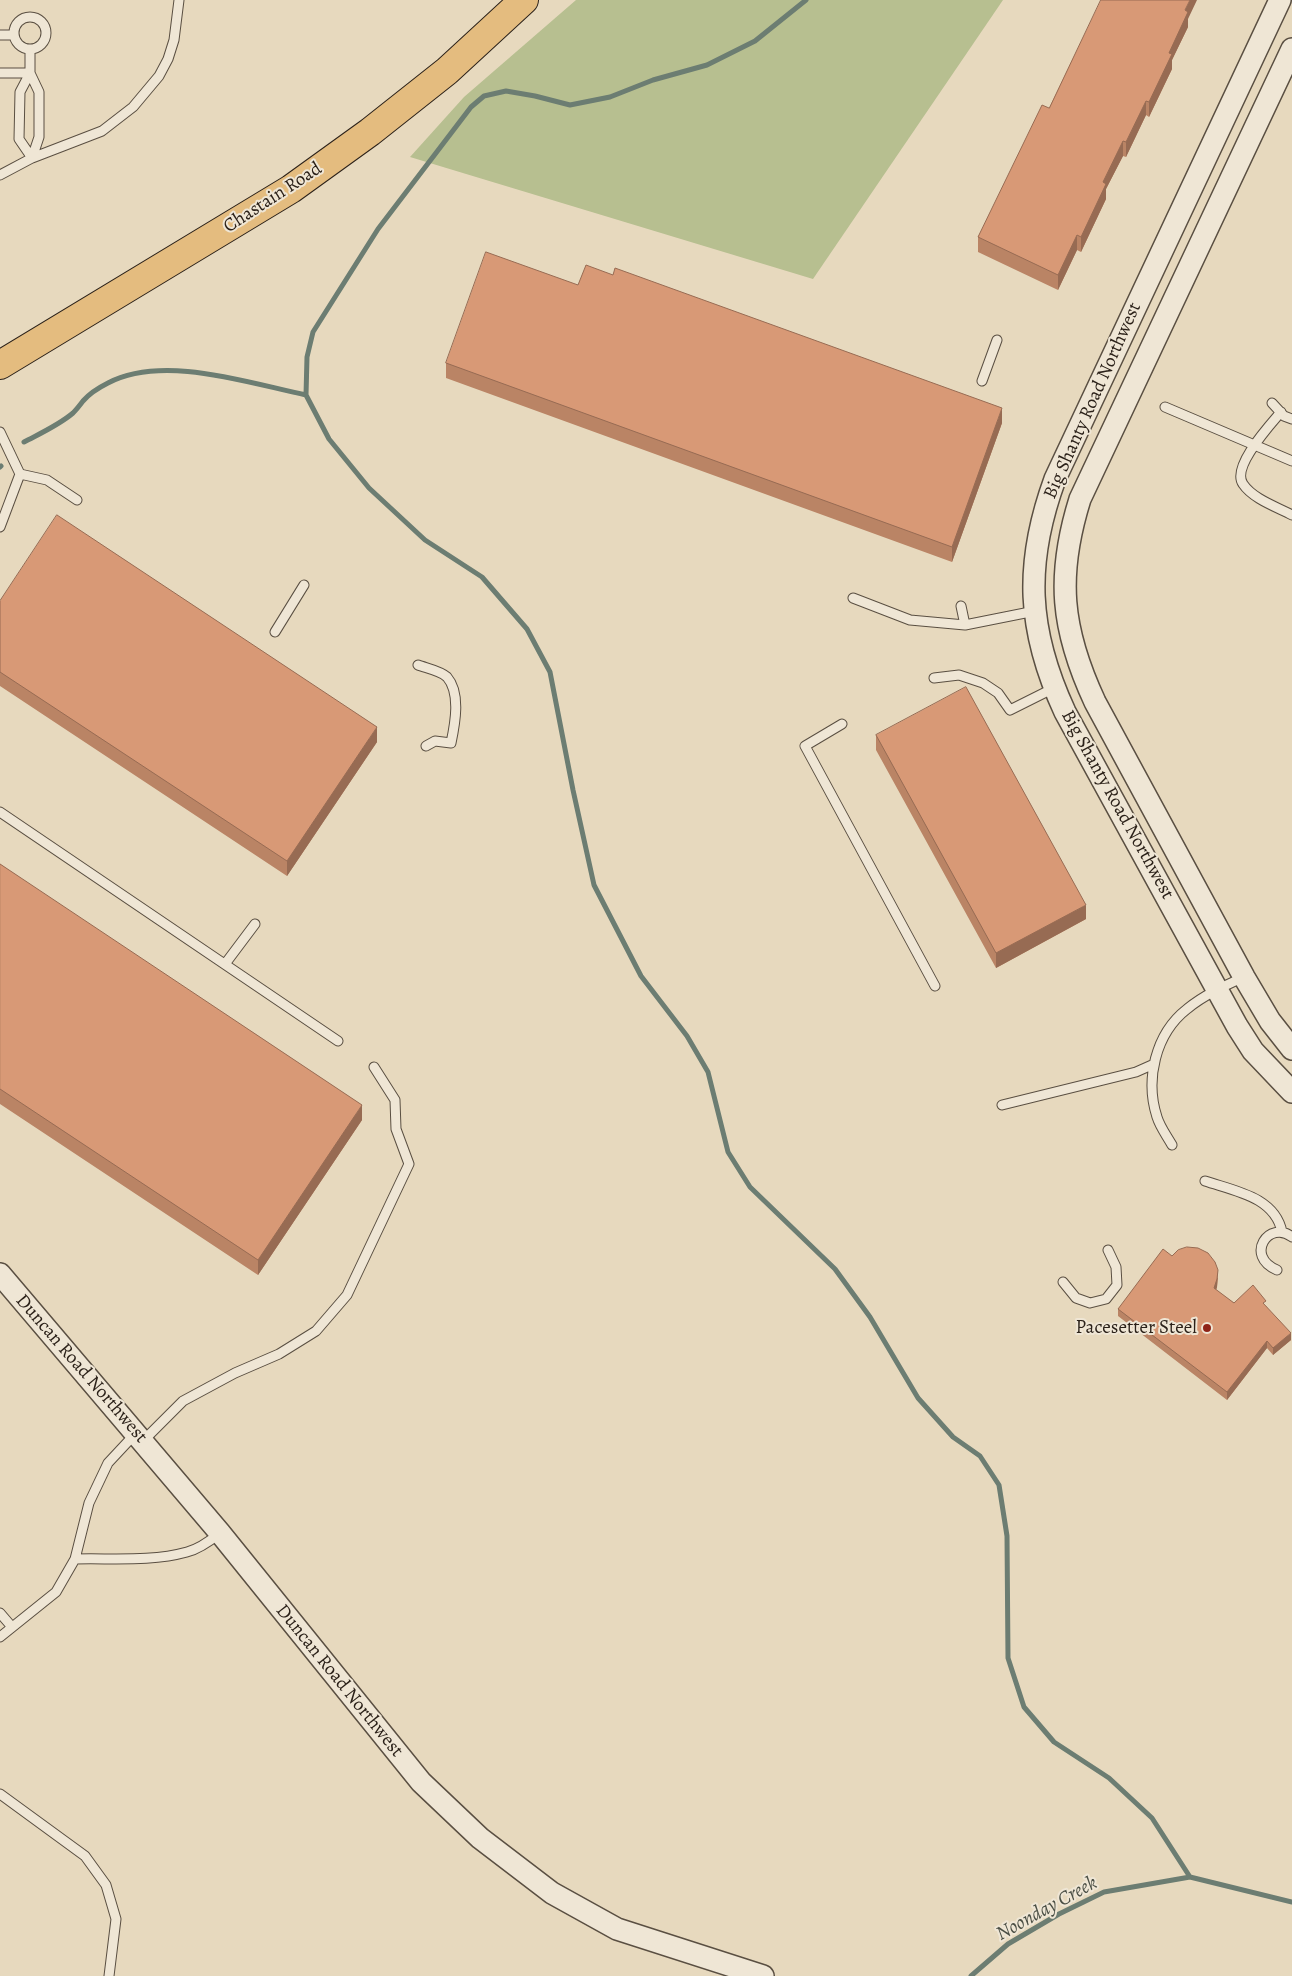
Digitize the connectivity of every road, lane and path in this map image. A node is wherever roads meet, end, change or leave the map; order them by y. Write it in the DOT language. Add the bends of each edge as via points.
graph roads {
  1 [pos="179,0"];
  2 [pos="524,0"];
  3 [pos="1280,0"];
  4 [pos="0,35"];
  5 [pos="14,35"];
  6 [pos="30,49"];
  7 [pos="1291,55"];
  8 [pos="0,73"];
  9 [pos="30,73"];
  10 [pos="32,158"];
  11 [pos="0,175"];
  12 [pos="997,340"];
  13 [pos="0,365"];
  14 [pos="982,381"];
  15 [pos="1272,403"];
  16 [pos="1165,407"];
  17 [pos="1281,412"];
  18 [pos="1292,419"];
  19 [pos="0,432"];
  20 [pos="1255,444"];
  21 [pos="1292,461"];
  22 [pos="20,474"];
  23 [pos="77,500"];
  24 [pos="1292,515"];
  25 [pos="0,527"];
  26 [pos="304,585"];
  27 [pos="853,598"];
  28 [pos="961,606"];
  29 [pos="1035,611"];
  30 [pos="965,625"];
  31 [pos="274,632"];
  32 [pos="418,665"];
  33 [pos="934,678"];
  34 [pos="1054,688"];
  35 [pos="842,724"];
  36 [pos="426,746"];
  37 [pos="0,812"];
  38 [pos="255,924"];
  39 [pos="225,964"];
  40 [pos="1244,977"];
  41 [pos="935,986"];
  42 [pos="1217,989"];
  43 [pos="338,1041"];
  44 [pos="1292,1049"];
  45 [pos="1154,1064"];
  46 [pos="374,1067"];
  47 [pos="1292,1092"];
  48 [pos="1002,1105"];
  49 [pos="1172,1145"];
  50 [pos="1205,1181"];
  51 [pos="1282,1232"];
  52 [pos="1292,1237"];
  53 [pos="1108,1250"];
  54 [pos="1277,1270"];
  55 [pos="0,1274"];
  56 [pos="1064,1282"];
  57 [pos="140,1437"];
  58 [pos="220,1533"];
  59 [pos="75,1559"];
  60 [pos="0,1613"];
  61 [pos="12,1627"];
  62 [pos="0,1637"];
  63 [pos="0,1794"];
  64 [pos="109,1976"];
  65 [pos="763,1976"];
  1 -- 10 [label="lane" via="168,59 159,76 133,107 102,131"];
  2 -- 13 [label="main road, Chastain Road" via="447,71 291,189"];
  3 -- 29 [label="street, Big Shanty Road Northwest" via="1055,480 1037,541 1033,593"];
  4 -- 5 [label="lane"];
  5 -- 6 [label="lane" via="19,45"];
  5 -- 6 [label="lane" via="16,25 23,18 35,17 44,24 47,35 41,45"];
  6 -- 9 [label="lane"];
  7 -- 40 [label="street, Big Shanty Road Northwest" via="1083,491 1071,526 1064,583 1067,616 1082,673 1095,702"];
  8 -- 9 [label="lane"];
  9 -- 10 [label="lane" via="39,92 39,137"];
  9 -- 10 [label="lane" via="20,92 19,139"];
  10 -- 11 [label="lane"];
  12 -- 14 [label="lane"];
  15 -- 17 [label="lane"];
  16 -- 20 [label="lane"];
  17 -- 18 [label="lane"];
  17 -- 20 [label="lane"];
  19 -- 22 [label="lane"];
  20 -- 21 [label="lane"];
  20 -- 24 [label="lane" via="1243,466 1242,483 1252,493"];
  22 -- 23 [label="lane" via="47,480"];
  22 -- 25 [label="lane"];
  26 -- 31 [label="lane"];
  27 -- 30 [label="lane" via="910,620"];
  28 -- 30 [label="lane"];
  29 -- 30 [label="lane"];
  29 -- 34 [label="street, Big Shanty Road Northwest" via="1042,651"];
  32 -- 36 [label="lane" via="446,676 453,688 455,705 451,743 434,741"];
  33 -- 34 [label="lane" via="959,675 983,683 998,693 1010,710"];
  34 -- 42 [label="street, Big Shanty Road Northwest"];
  35 -- 41 [label="lane" via="805,746"];
  37 -- 39 [label="lane"];
  38 -- 39 [label="lane"];
  39 -- 43 [label="lane"];
  40 -- 42 [label="lane"];
  40 -- 44 [label="street, Big Shanty Road Northwest" via="1270,1021"];
  42 -- 45 [label="lane" via="1177,1018 1163,1038"];
  42 -- 47 [label="street, Big Shanty Road Northwest" via="1253,1050"];
  45 -- 48 [label="lane" via="1136,1072"];
  45 -- 49 [label="lane" via="1151,1088 1154,1103 1158,1119"];
  46 -- 57 [label="lane" via="396,1100 396,1129 409,1164 347,1295 316,1330 279,1354 183,1401"];
  50 -- 51 [label="lane" via="1263,1202 1280,1222"];
  51 -- 52 [label="lane"];
  51 -- 54 [label="lane" via="1266,1237 1262,1244 1263,1261"];
  53 -- 56 [label="lane" via="1116,1267 1117,1285 1106,1299 1090,1303 1076,1298"];
  55 -- 57 [label="street, Duncan Road Northwest"];
  57 -- 58 [label="street, Duncan Road Northwest"];
  57 -- 59 [label="lane" via="108,1463 89,1504"];
  58 -- 59 [label="lane" via="188,1552 152,1558"];
  58 -- 65 [label="street, Duncan Road Northwest" via="421,1782 480,1838 552,1893 617,1929"];
  59 -- 61 [label="lane" via="56,1592"];
  60 -- 61 [label="lane"];
  61 -- 62 [label="lane"];
  63 -- 64 [label="lane" via="85,1856 106,1885 116,1919"];
}
